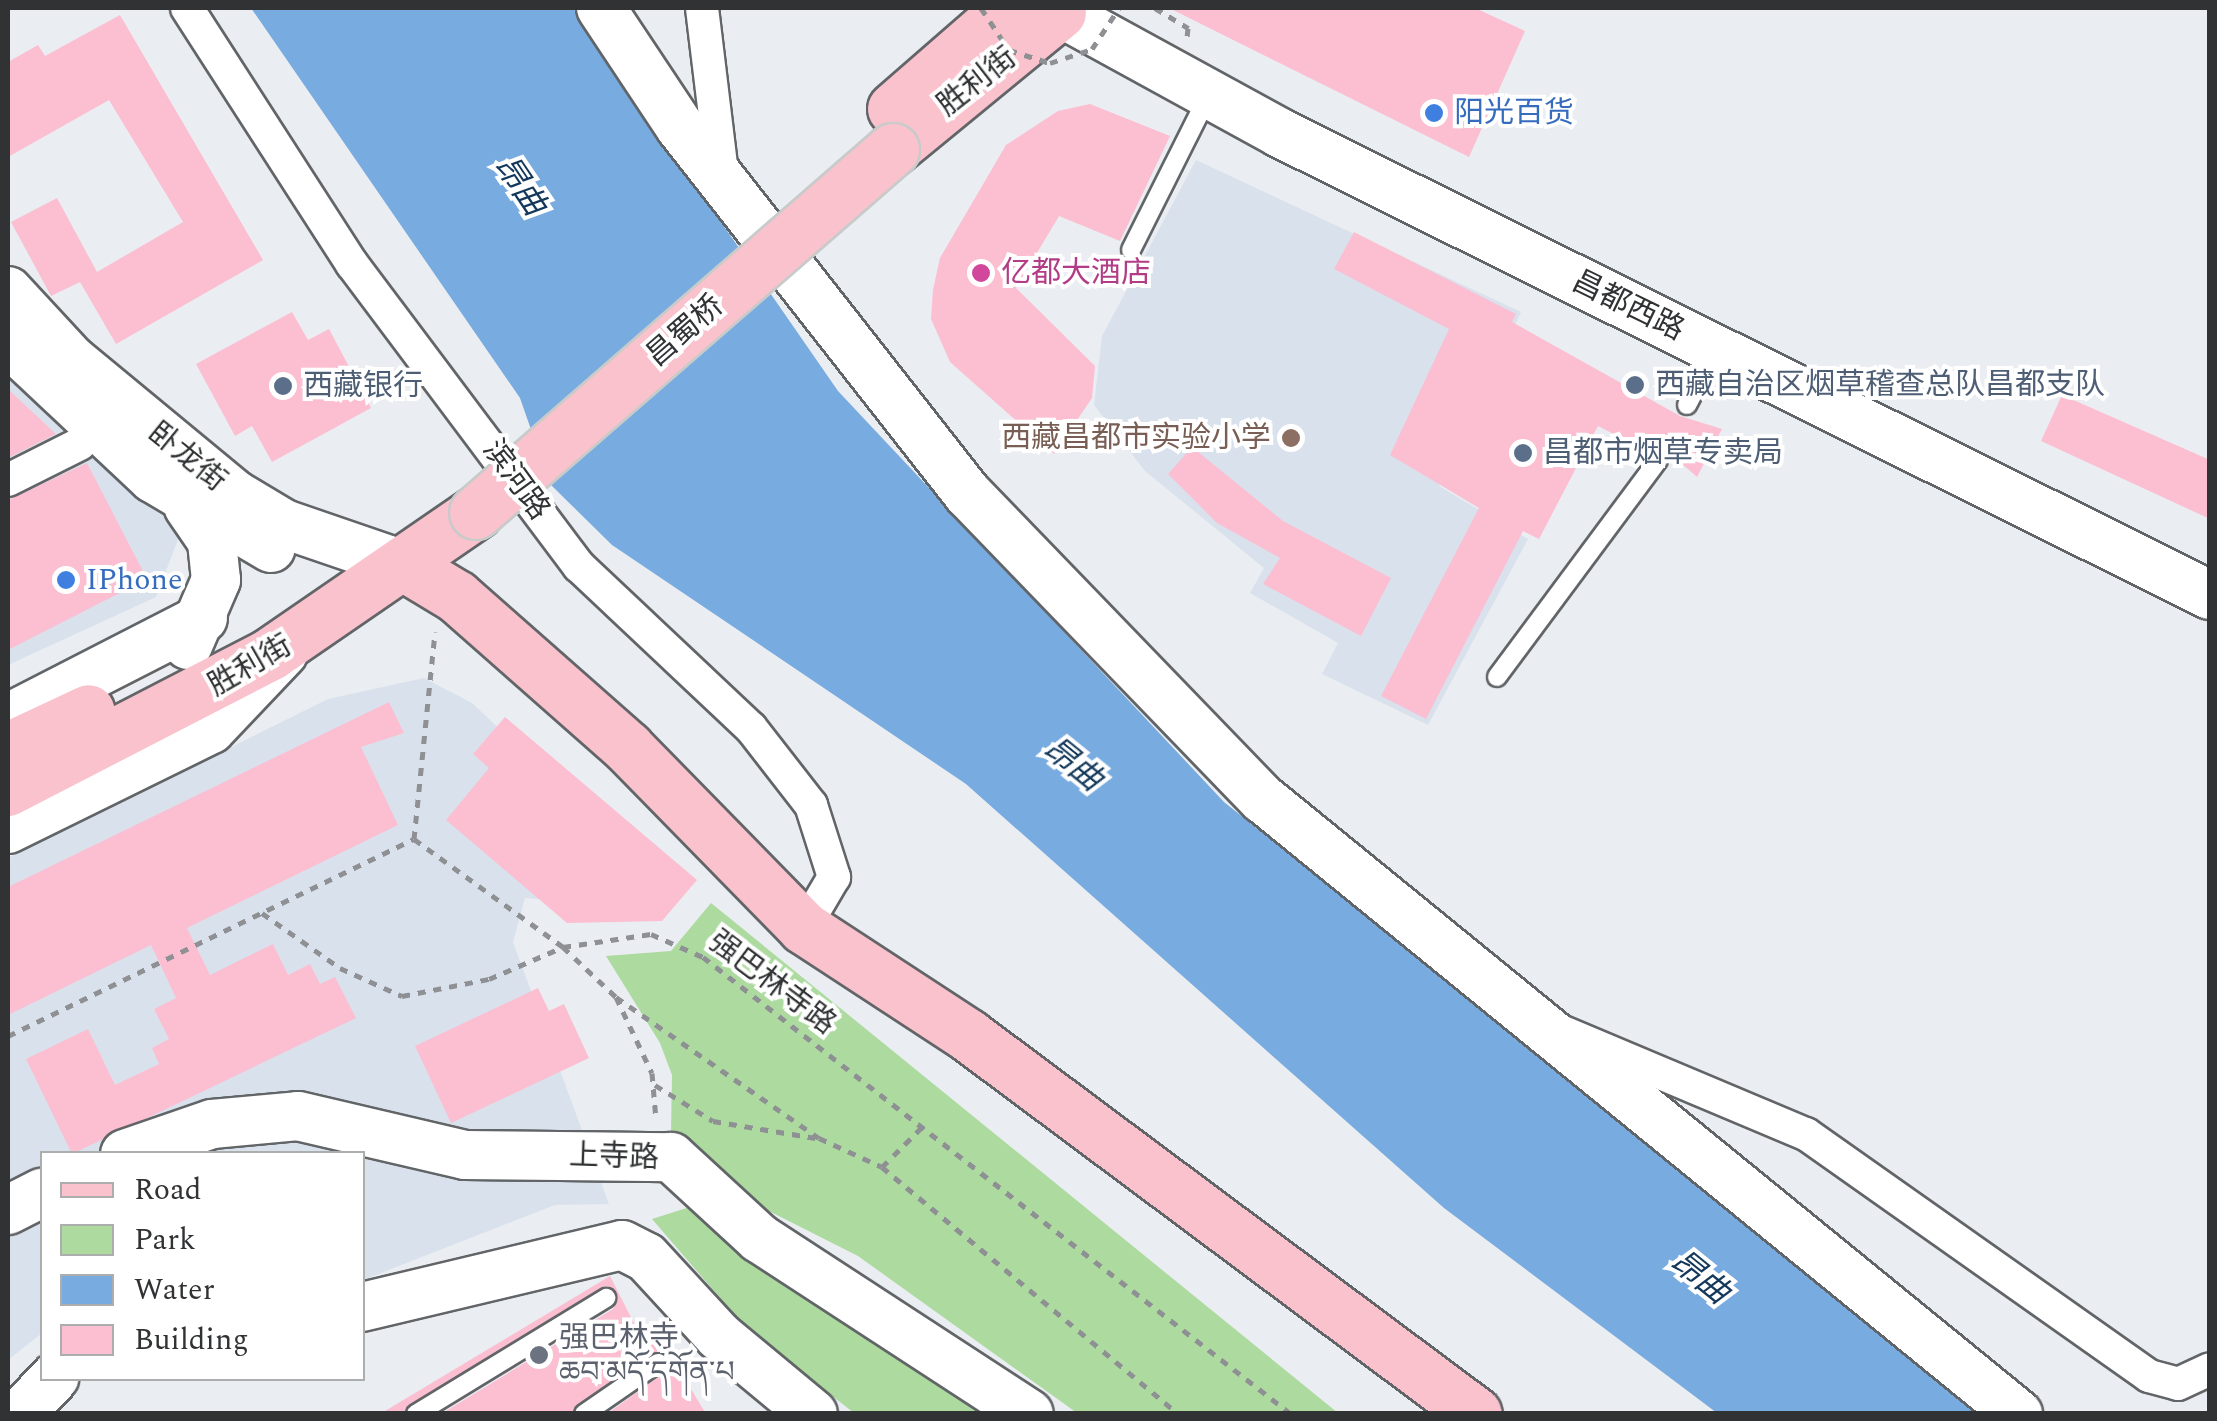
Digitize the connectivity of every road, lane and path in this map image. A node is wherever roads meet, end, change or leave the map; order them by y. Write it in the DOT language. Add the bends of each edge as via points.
graph roads {
  1 [pos="186,8"];
  2 [pos="601,8"];
  3 [pos="702,8"];
  4 [pos="980,8"];
  5 [pos="1119,8"];
  6 [pos="1154,8"];
  7 [pos="1040,9"];
  8 [pos="1188,28"];
  9 [pos="1208,96"];
  10 [pos="882,140"];
  11 [pos="723,183"];
  12 [pos="1131,250"];
  13 [pos="8,291"];
  14 [pos="8,342"];
  15 [pos="1716,350"];
  16 [pos="1687,406"];
  17 [pos="80,444"];
  18 [pos="1658,460"];
  19 [pos="8,480"];
  20 [pos="468,500"];
  21 [pos="187,524"];
  22 [pos="375,569"];
  23 [pos="2210,595"];
  24 [pos="436,614"];
  25 [pos="203,618"];
  26 [pos="298,638"];
  27 [pos="1497,677"];
  28 [pos="150,683"];
  29 [pos="8,698"];
  30 [pos="8,718"];
  31 [pos="8,749"];
  32 [pos="8,790"];
  33 [pos="666,796"];
  34 [pos="8,828"];
  35 [pos="414,839"];
  36 [pos="262,913"];
  37 [pos="804,928"];
  38 [pos="563,947"];
  39 [pos="616,997"];
  40 [pos="1544,1026"];
  41 [pos="8,1036"];
  42 [pos="655,1085"];
  43 [pos="922,1127"];
  44 [pos="819,1138"];
  45 [pos="134,1151"];
  46 [pos="651,1152"];
  47 [pos="882,1167"];
  48 [pos="40,1195"];
  49 [pos="8,1210"];
  50 [pos="606,1298"];
  51 [pos="365,1306"];
  52 [pos="658,1363"];
  53 [pos="2210,1369"];
  54 [pos="51,1381"];
  55 [pos="20,1414"];
  56 [pos="416,1414"];
  57 [pos="584,1414"];
  58 [pos="813,1414"];
  59 [pos="1030,1414"];
  60 [pos="1178,1414"];
  61 [pos="1291,1414"];
  62 [pos="1476,1414"];
  63 [pos="2018,1414"];
  1 -- 37 [label="street, 滨河路" via="352,264 579,566 751,728 810,805 834,877"];
  2 -- 11 [label="street"];
  3 -- 11 [label="street"];
  4 -- 5 [label="path, bridge" via="1009,50 1050,63 1092,49"];
  6 -- 8 [label="path"];
  7 -- 9 [label="street, 昌都西路"];
  7 -- 10 [label="main road, 胜利街"];
  9 -- 12 [label="lane"];
  9 -- 15 [label="street, 昌都西路"];
  10 -- 20 [label="main road, 昌蜀桥, bridge"];
  11 -- 40 [label="street" via="968,494 1263,799"];
  13 -- 22 [label="street, 卧龙街" via="72,360 234,494"];
  14 -- 21 [label="street, 卧龙街"];
  15 -- 16 [label="lane"];
  15 -- 23 [label="street, 昌都西路"];
  17 -- 19 [label="street"];
  18 -- 27 [label="lane"];
  20 -- 22 [label="main road, 胜利街"];
  21 -- 22 [label="street, 卧龙街"];
  21 -- 25 [label="street" via="216,556"];
  21 -- 29 [label="street" via="200,582 182,610"];
  22 -- 24 [label="main road"];
  22 -- 26 [label="main road, 胜利街"];
  22 -- 28 [label="main road, 胜利街"];
  22 -- 33 [label="main road" via="509,642 628,748"];
  24 -- 33 [label="main road" via="602,763"];
  24 -- 35 [label="path"];
  25 -- 28 [label="street"];
  25 -- 30 [label="street"];
  26 -- 32 [label="main road, 胜利街"];
  26 -- 34 [label="street" via="211,729"];
  28 -- 31 [label="main road, 胜利街"];
  33 -- 37 [label="main road"];
  35 -- 36 [label="path"];
  35 -- 38 [label="path"];
  36 -- 38 [label="path, 强巴林寺路" via="340,968 402,996 489,979"];
  36 -- 41 [label="path"];
  37 -- 62 [label="main road" via="969,1036"];
  38 -- 39 [label="path"];
  38 -- 43 [label="path, 强巴林寺路" via="674,940"];
  39 -- 44 [label="path"];
  39 -- 46 [label="path" via="652,1073"];
  40 -- 53 [label="street" via="1677,1073 1806,1134 2149,1376 2178,1384"];
  40 -- 63 [label="street"];
  42 -- 44 [label="path" via="713,1122"];
  43 -- 47 [label="path"];
  43 -- 61 [label="path, 强巴林寺路"];
  44 -- 47 [label="path"];
  45 -- 46 [label="street, 上寺路" via="212,1124 298,1116 465,1155"];
  46 -- 59 [label="street, 上寺路" via="688,1168 759,1238"];
  47 -- 60 [label="path"];
  48 -- 49 [label="street"];
  50 -- 56 [label="lane"];
  51 -- 58 [label="street" via="622,1246 646,1257 720,1336"];
  52 -- 57 [label="lane"];
  54 -- 55 [label="street"];
}
